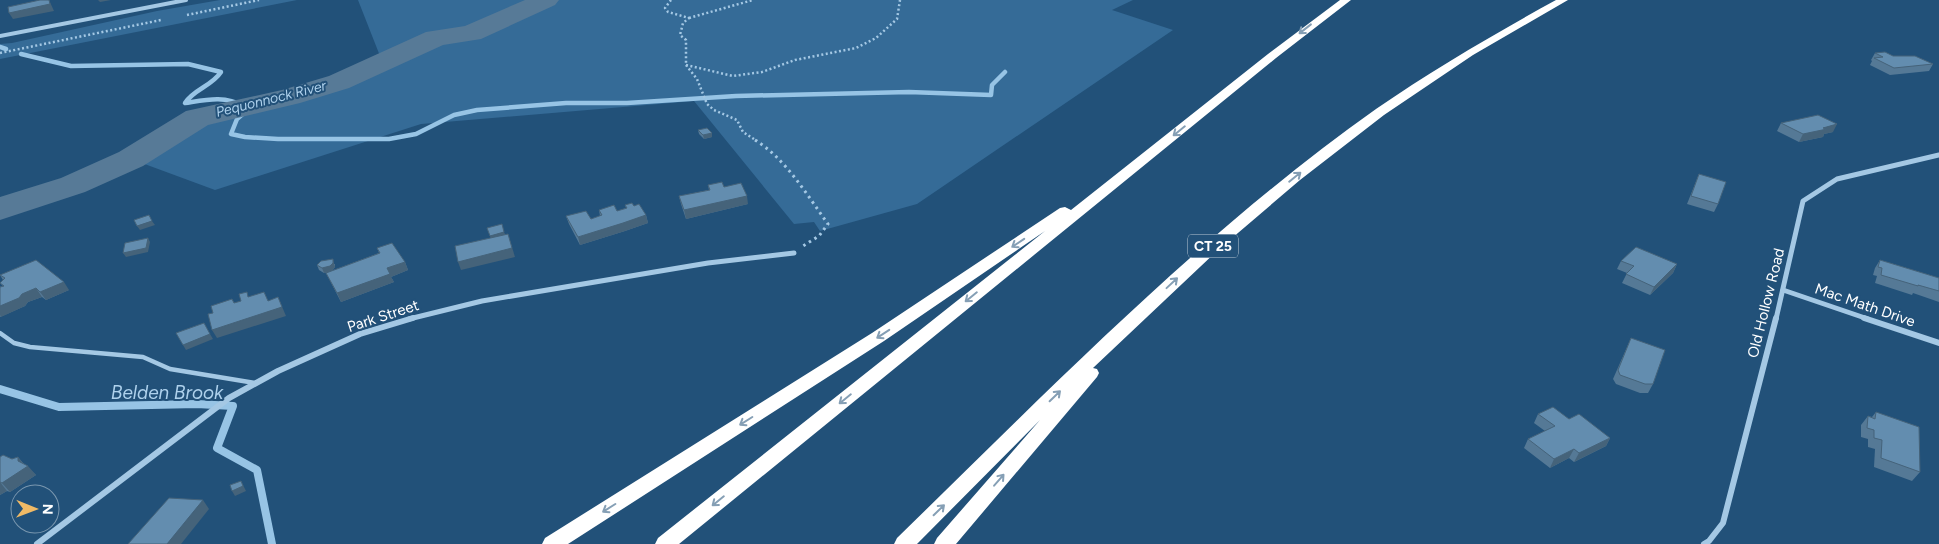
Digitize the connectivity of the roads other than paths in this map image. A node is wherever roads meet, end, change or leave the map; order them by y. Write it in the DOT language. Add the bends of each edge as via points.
graph roads {
  1 [pos="186,0"];
  2 [pos="1346,0"];
  3 [pos="1562,0"];
  4 [pos="0,36"];
  5 [pos="1160,146"];
  6 [pos="1939,155"];
  7 [pos="794,253"];
  8 [pos="1783,290"];
  9 [pos="1152,302"];
  10 [pos="0,333"];
  11 [pos="1939,343"];
  12 [pos="257,383"];
  13 [pos="37,544"];
  14 [pos="552,544"];
  15 [pos="665,544"];
  16 [pos="904,544"];
  17 [pos="944,544"];
  18 [pos="1704,544"];
  1 -- 4 [label="street"];
  2 -- 5 [label="highway, one-way"];
  9 -- 3 [label="highway, CT 25, one-way" via="1266,200 1366,122 1455,62"];
  5 -- 14 [label="highway, one-way" via="878,337"];
  5 -- 15 [label="highway, one-way"];
  6 -- 8 [label="street, Old Hollow Road" via="1837,179 1803,201"];
  7 -- 12 [label="street, Park Street" via="615,278 482,301 411,318 360,334"];
  8 -- 11 [label="street, Mac Math Drive"];
  8 -- 18 [label="street, Old Hollow Road" via="1723,523"];
  16 -- 9 [label="highway, CT 25, one-way"];
  17 -- 9 [label="highway, one-way"];
  10 -- 12 [label="lane" via="14,343 30,347 143,357 170,369"];
  12 -- 13 [label="street, Park Street" via="229,398"];
}
